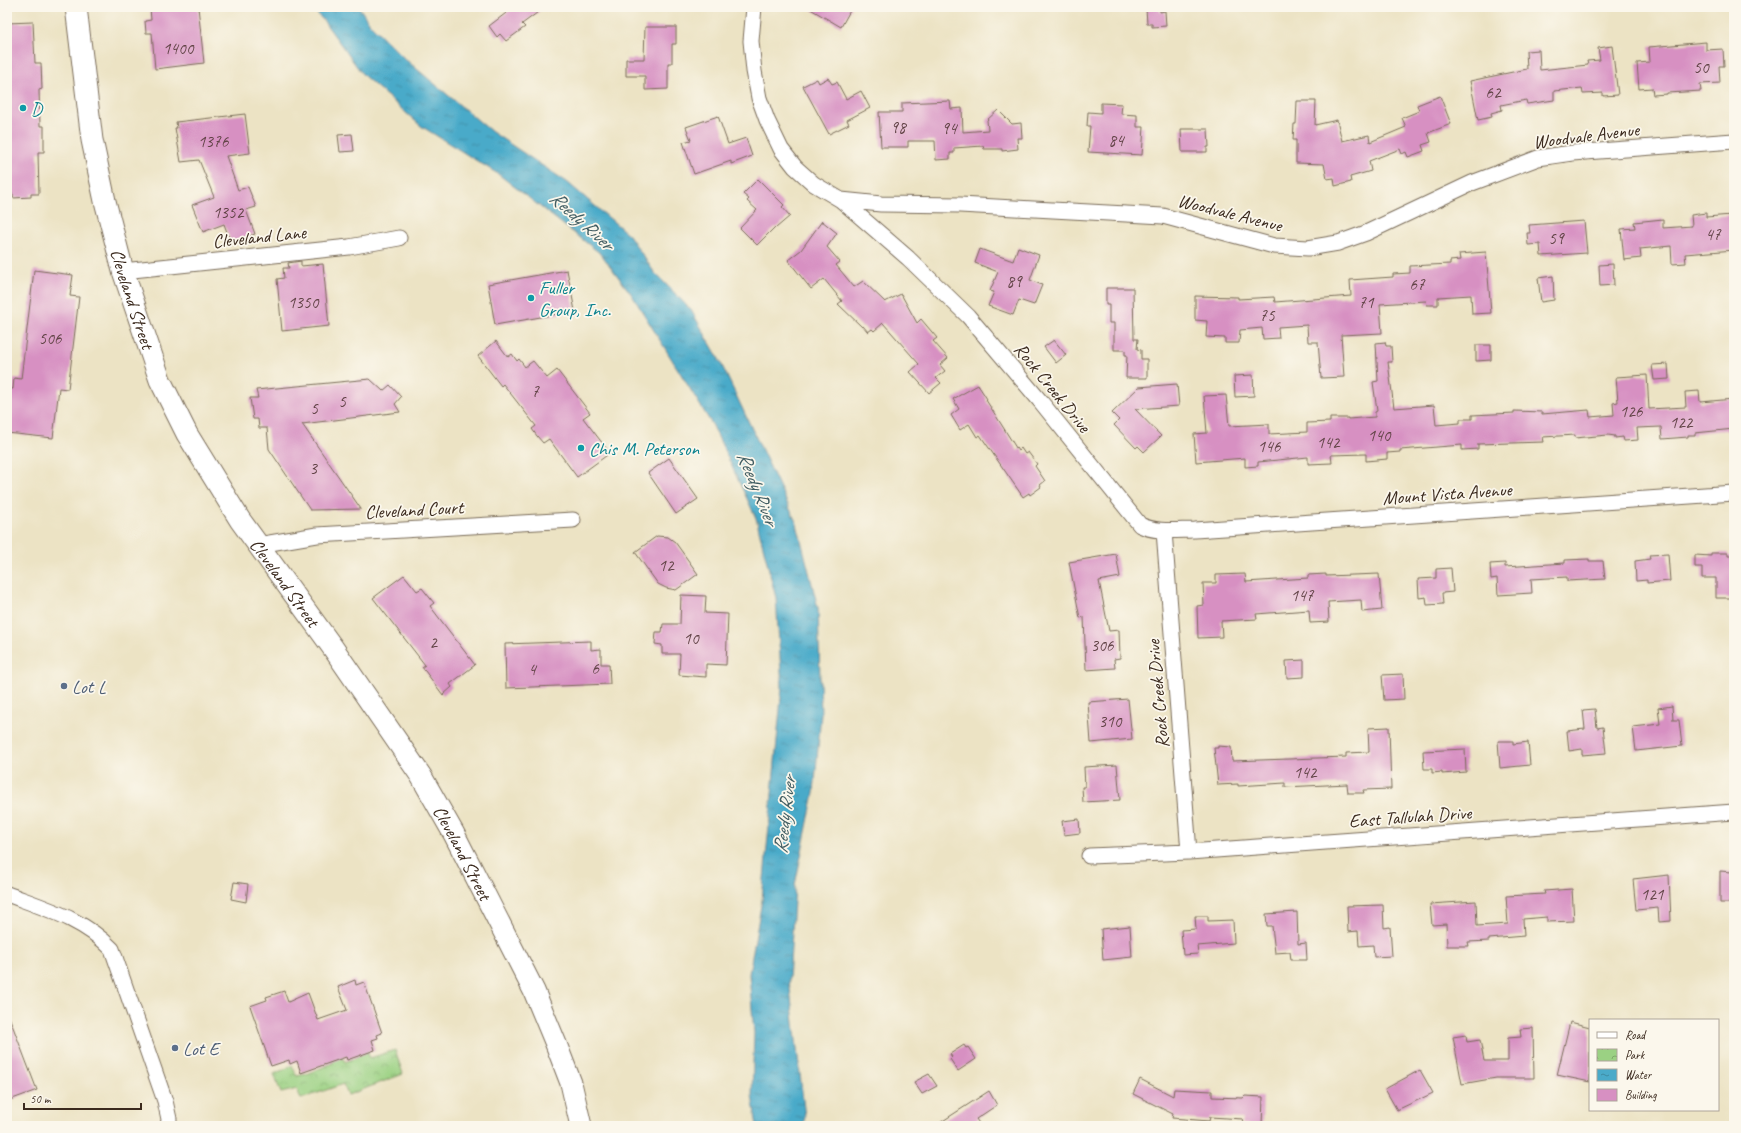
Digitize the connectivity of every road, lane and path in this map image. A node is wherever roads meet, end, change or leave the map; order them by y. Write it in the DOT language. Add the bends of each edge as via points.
graph roads {
  1 [pos="76,7"];
  2 [pos="754,7"];
  3 [pos="1734,142"];
  4 [pos="841,200"];
  5 [pos="399,238"];
  6 [pos="122,271"];
  7 [pos="1734,493"];
  8 [pos="573,520"];
  9 [pos="1164,531"];
  10 [pos="258,545"];
  11 [pos="1734,812"];
  12 [pos="1189,852"];
  13 [pos="1089,856"];
  14 [pos="7,894"];
  15 [pos="168,1126"];
  16 [pos="581,1126"];
  1 -- 6 [label="street, Cleveland Street" via="92,140"];
  2 -- 4 [label="street, Rock Creek Drive" via="751,41 754,72 767,120 781,149 795,167 814,184"];
  3 -- 4 [label="street, Woodvale Avenue" via="1572,153 1538,158 1472,183 1366,233 1338,243 1308,248 1274,246 1163,216 960,205 881,204"];
  4 -- 9 [label="street, Rock Creek Drive" via="908,258 968,316 1041,402 1133,518 1149,529"];
  5 -- 6 [label="street, Cleveland Lane" via="349,246"];
  6 -- 10 [label="street, Cleveland Street" via="160,380 187,434"];
  7 -- 9 [label="street, Mount Vista Avenue"];
  8 -- 10 [label="street, Cleveland Court" via="317,535"];
  9 -- 12 [label="street, Rock Creek Drive"];
  10 -- 16 [label="street, Cleveland Street" via="384,720 421,776 454,834 534,991 570,1083"];
  11 -- 12 [label="street, East Tallulah Drive"];
  12 -- 13 [label="street, East Tallulah Drive"];
  14 -- 15 [label="street" via="80,923 101,937 112,949 165,1101"];
}
